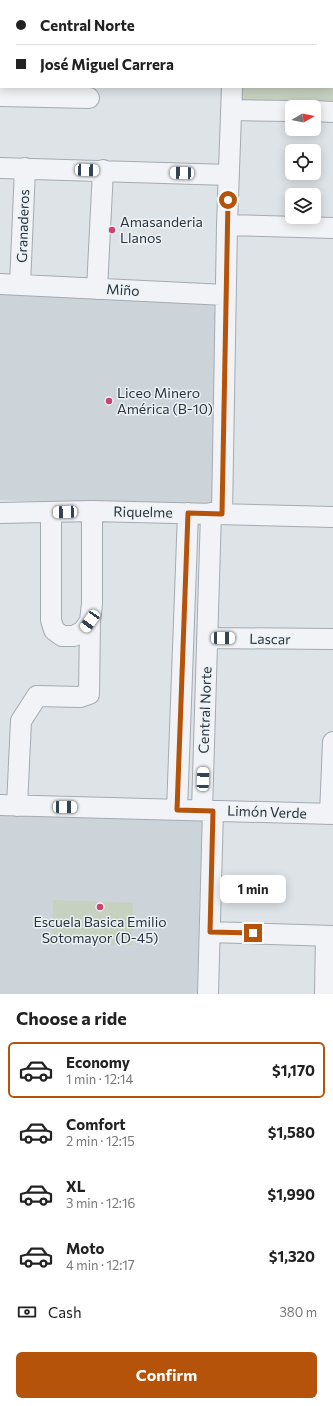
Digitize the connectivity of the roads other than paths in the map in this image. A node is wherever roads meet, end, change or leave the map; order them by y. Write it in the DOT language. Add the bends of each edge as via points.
graph roads {
  1 [pos="232,88"];
  2 [pos="0,96"];
  3 [pos="89,98"];
  4 [pos="231,110"];
  5 [pos="285,111"];
  6 [pos="321,112"];
  7 [pos="333,112"];
  8 [pos="0,168"];
  9 [pos="25,168"];
  10 [pos="103,170"];
  11 [pos="229,175"];
  12 [pos="227,225"];
  13 [pos="333,228"];
  14 [pos="0,284"];
  15 [pos="20,285"];
  16 [pos="97,289"];
  17 [pos="226,295"];
  18 [pos="92,511"];
  19 [pos="0,513"];
  20 [pos="51,513"];
  21 [pos="188,513"];
  22 [pos="217,514"];
  23 [pos="333,517"];
  24 [pos="90,621"];
  25 [pos="207,638"];
  26 [pos="333,639"];
  27 [pos="333,742"];
  28 [pos="9,805"];
  29 [pos="177,810"];
  30 [pos="208,811"];
  31 [pos="332,814"];
  32 [pos="210,932"];
  33 [pos="329,936"];
  34 [pos="208,994"];
  35 [pos="325,994"];
  1 -- 4 [label="street, Central Norte"];
  2 -- 3 [label="street"];
  4 -- 5 [label="street"];
  4 -- 11 [label="street, Central Norte"];
  6 -- 7 [label="street"];
  8 -- 9 [label="street"];
  9 -- 10 [label="street"];
  9 -- 15 [label="street, Granaderos"];
  10 -- 11 [label="street"];
  10 -- 16 [label="street"];
  11 -- 12 [label="street, Central Norte"];
  12 -- 13 [label="street"];
  12 -- 17 [label="street, Central Norte"];
  14 -- 15 [label="street, Miño"];
  15 -- 16 [label="street, Miño"];
  16 -- 17 [label="street, Miño"];
  17 -- 22 [label="street, Central Norte"];
  18 -- 20 [label="street, Riquelme"];
  18 -- 21 [label="street, Riquelme"];
  18 -- 24 [label="street"];
  19 -- 20 [label="street, Riquelme"];
  20 -- 24 [label="street" via="50,620 54,630 62,636 74,636"];
  21 -- 22 [label="street, Riquelme"];
  21 -- 29 [label="street, Central Norte"];
  22 -- 23 [label="street, Riquelme"];
  22 -- 25 [label="street, Central Norte"];
  24 -- 28 [label="street" via="89,694 80,698 37,696 21,721"];
  25 -- 26 [label="street, Lascar"];
  25 -- 30 [label="street, Central Norte"];
  27 -- 31 [label="street"];
  28 -- 29 [label="street, Limón Verde"];
  29 -- 30 [label="street, Limón Verde"];
  30 -- 31 [label="street, Limón Verde"];
  30 -- 32 [label="street, Central Norte"];
  32 -- 33 [label="street"];
  32 -- 34 [label="street, Central Norte"];
  33 -- 35 [label="street"];
}
